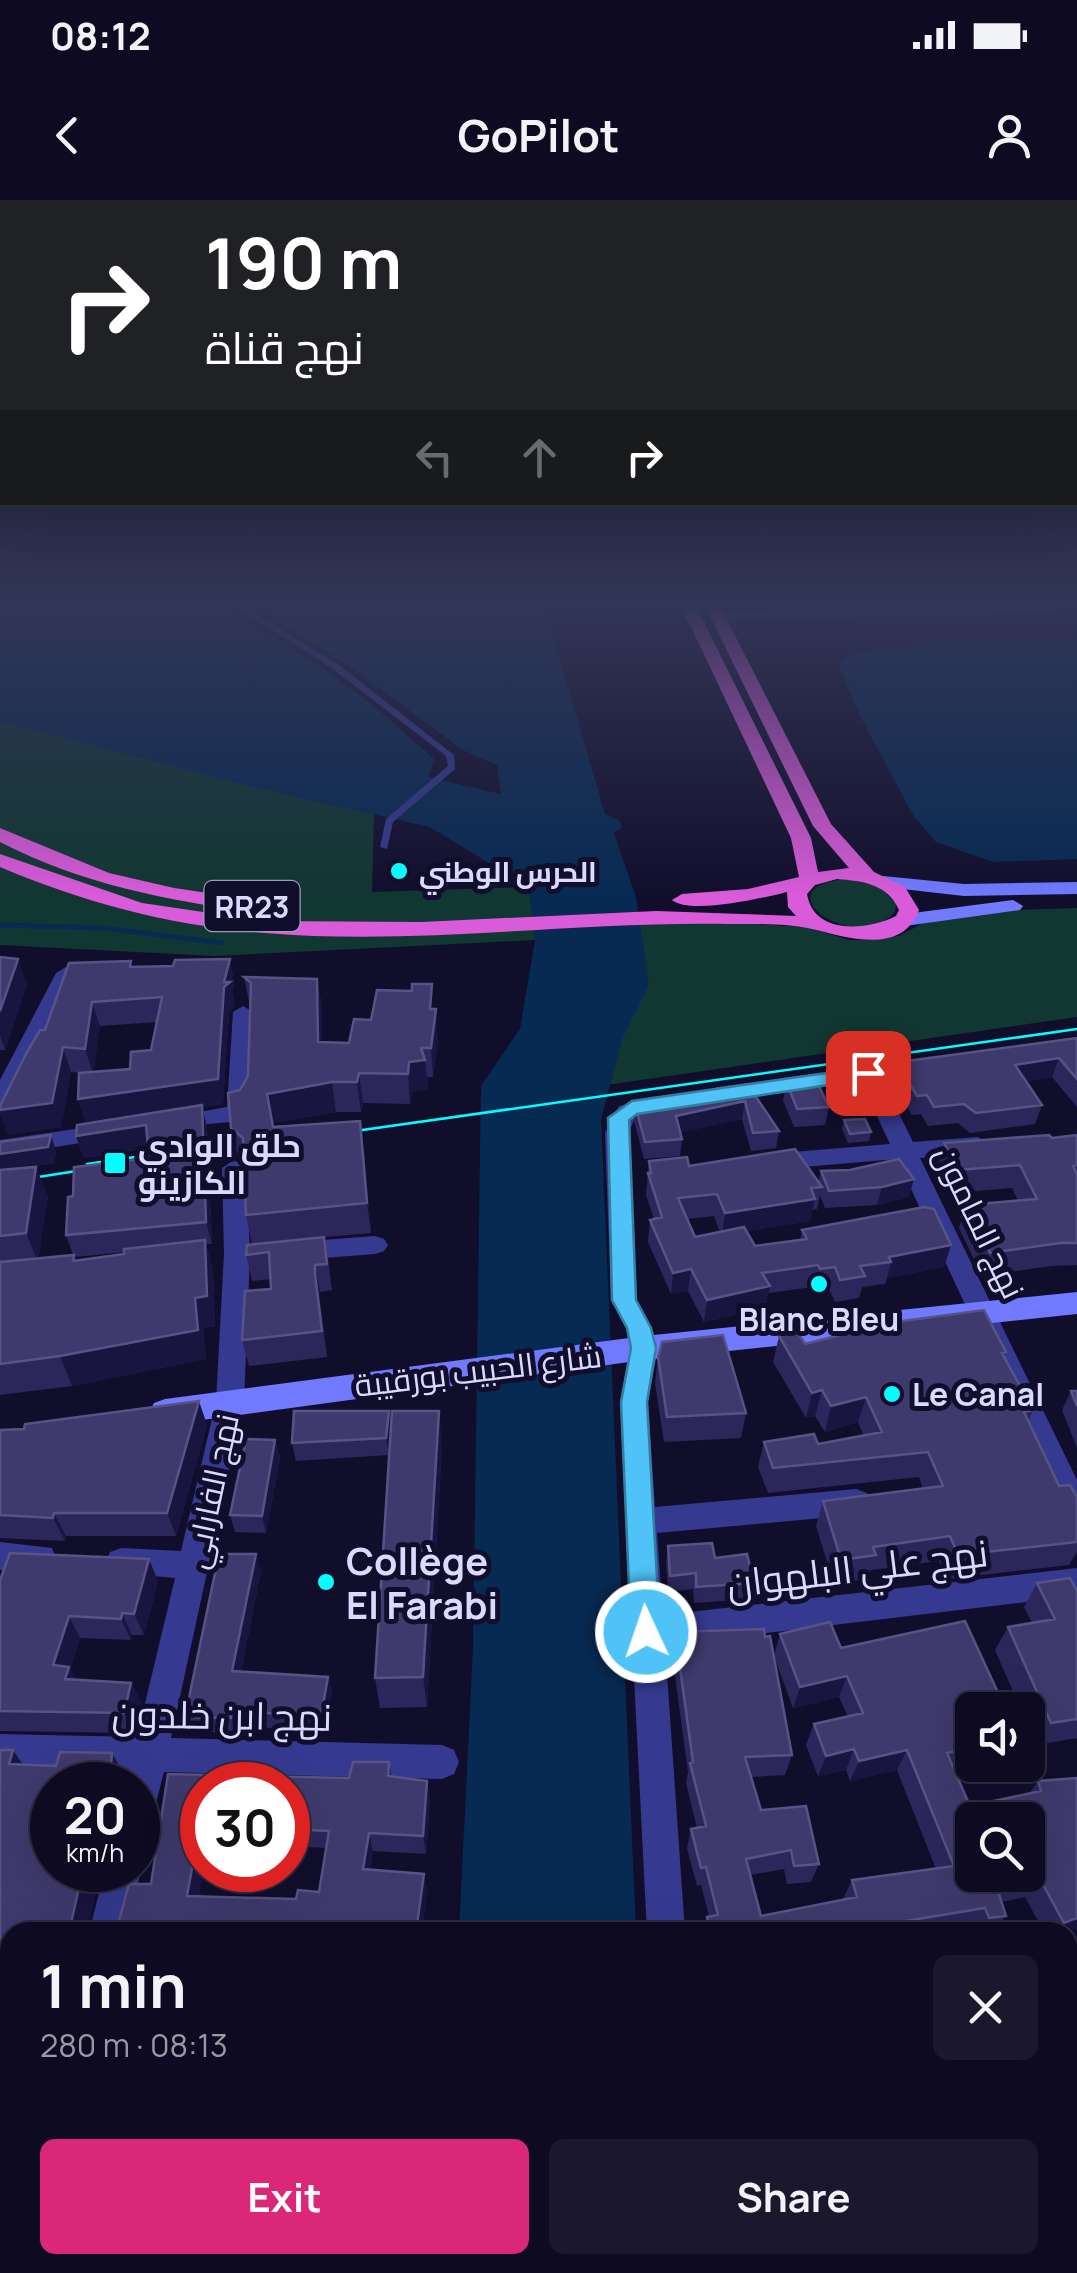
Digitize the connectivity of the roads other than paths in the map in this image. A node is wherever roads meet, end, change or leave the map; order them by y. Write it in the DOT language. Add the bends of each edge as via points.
graph roads {
  1 [pos="386,705"];
  2 [pos="736,705"];
  3 [pos="762,705"];
  4 [pos="0,834"];
  5 [pos="384,847"];
  6 [pos="0,860"];
  7 [pos="875,879"];
  8 [pos="806,881"];
  9 [pos="1077,888"];
  10 [pos="1077,902"];
  11 [pos="660,910"];
  12 [pos="516,916"];
  13 [pos="905,920"];
  14 [pos="811,922"];
  15 [pos="66,973"];
  16 [pos="243,1012"];
  17 [pos="940,1064"];
  18 [pos="868,1073"];
  19 [pos="6,1078"];
  20 [pos="0,1101"];
  21 [pos="995,1144"];
  22 [pos="0,1148"];
  23 [pos="907,1152"];
  24 [pos="753,1163"];
  25 [pos="234,1168"];
  26 [pos="375,1245"];
  27 [pos="245,1256"];
  28 [pos="1077,1302"];
  29 [pos="984,1312"];
  30 [pos="640,1349"];
  31 [pos="230,1402"];
  32 [pos="132,1417"];
  33 [pos="1068,1471"];
  34 [pos="887,1499"];
  35 [pos="1077,1511"];
  36 [pos="640,1520"];
  37 [pos="0,1556"];
  38 [pos="196,1566"];
  39 [pos="1077,1582"];
  40 [pos="646,1632"];
  41 [pos="0,1751"];
  42 [pos="150,1755"];
  43 [pos="148,1762"];
  44 [pos="442,1762"];
  45 [pos="118,1892"];
  46 [pos="110,1922"];
  47 [pos="665,1922"];
  1 -- 5 [label="lane" via="450,755 452,766 391,820"];
  2 -- 8 [label="highway" via="801,838"];
  3 -- 7 [label="highway" via="823,826"];
  4 -- 12 [label="highway, RR23" via="115,882 250,906"];
  6 -- 12 [label="highway, RR23" via="98,896 186,918 285,928"];
  7 -- 8 [label="highway, RR23" via="836,873"];
  7 -- 9 [label="main road, RR23" via="964,890"];
  7 -- 13 [label="highway" via="906,900"];
  8 -- 11 [label="highway, RR23"];
  8 -- 14 [label="highway" via="794,902"];
  10 -- 13 [label="main road, RR23"];
  11 -- 12 [label="highway, RR23"];
  11 -- 14 [label="highway, RR23"];
  13 -- 14 [label="highway, RR23" via="864,935"];
  15 -- 19 [label="street"];
  16 -- 22 [label="street" via="235,1113"];
  17 -- 18 [label="street"];
  18 -- 23 [label="street, نهج المامون"];
  18 -- 30 [label="street" via="620,1115 617,1133 628,1173 624,1300 639,1328"];
  19 -- 20 [label="street"];
  21 -- 23 [label="street"];
  23 -- 24 [label="street"];
  23 -- 29 [label="street, نهج المامون"];
  25 -- 27 [label="street, نهج الفارابي"];
  26 -- 27 [label="street"];
  27 -- 31 [label="street, نهج الفارابي"];
  28 -- 29 [label="main road, شارع الحبيب بورقيبة"];
  29 -- 30 [label="main road, شارع الحبيب بورقيبة"];
  29 -- 33 [label="street, نهج المامون"];
  30 -- 31 [label="main road, شارع الحبيب بورقيبة"];
  30 -- 36 [label="street" via="634,1402"];
  31 -- 32 [label="main road, شارع الحبيب بورقيبة"];
  31 -- 38 [label="street, نهج الفارابي"];
  33 -- 35 [label="street, نهج المامون"];
  34 -- 36 [label="street"];
  36 -- 40 [label="street"];
  37 -- 38 [label="street"];
  38 -- 42 [label="street, نهج الفارابي"];
  39 -- 40 [label="street, نهج علي البلهوان"];
  40 -- 47 [label="street"];
  41 -- 42 [label="street, نهج ابن خلدون"];
  42 -- 43 [label="street, نهج الفارابي"];
  42 -- 44 [label="street, نهج ابن خلدون"];
  45 -- 46 [label="street"];
}
